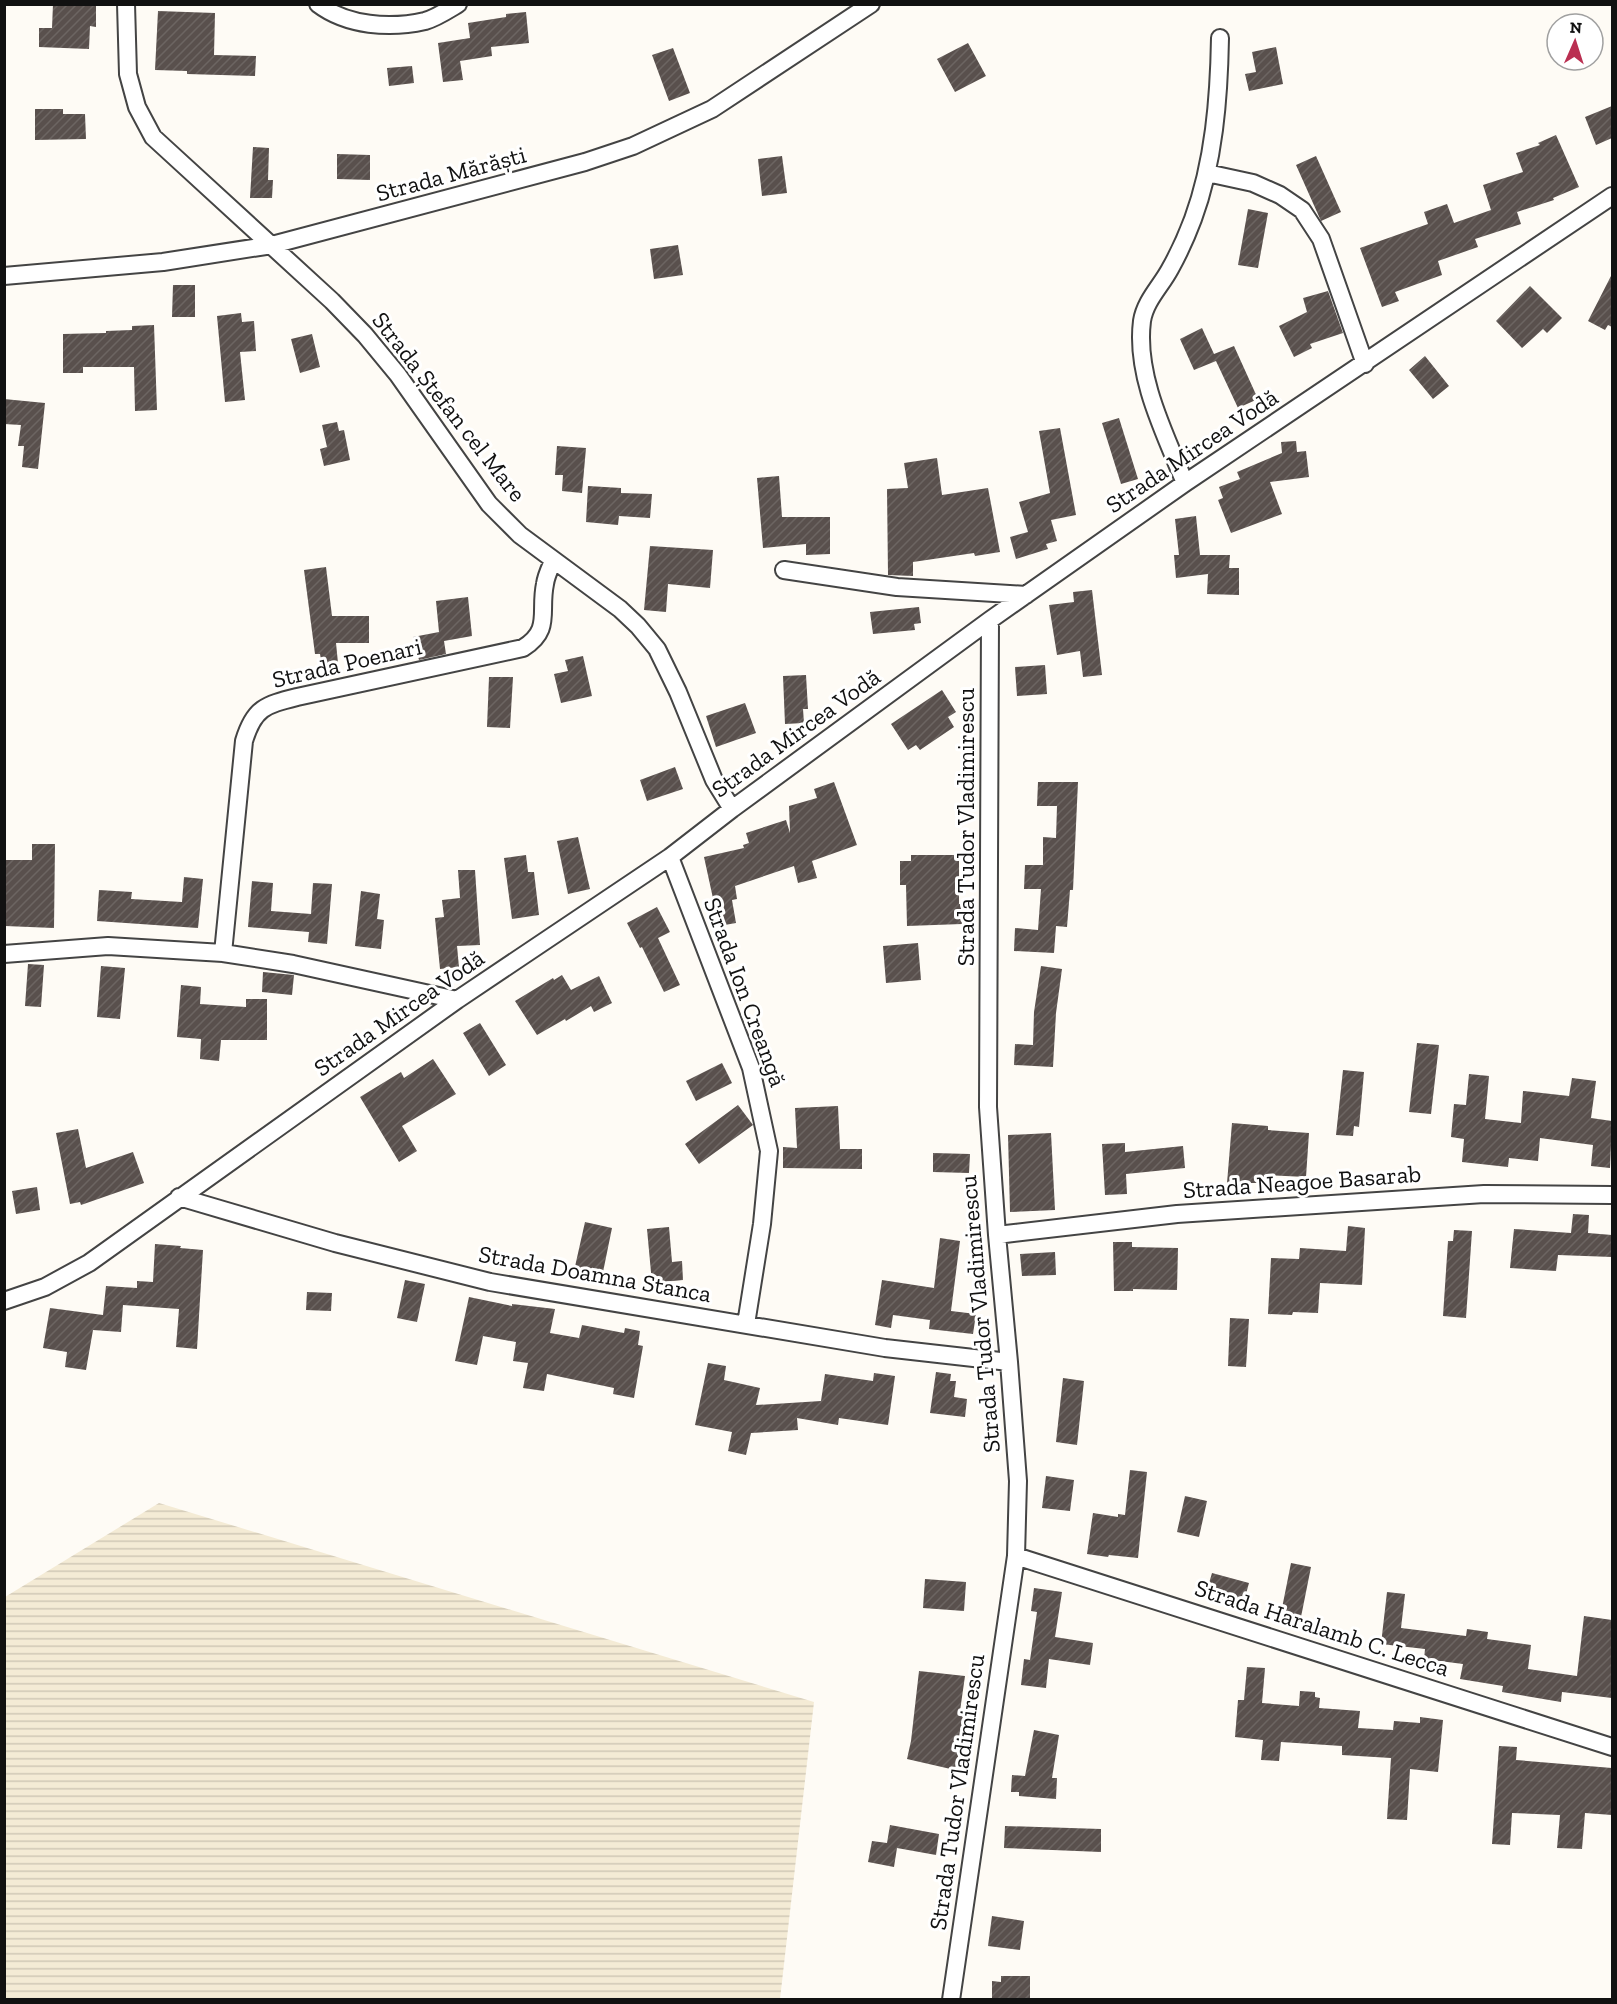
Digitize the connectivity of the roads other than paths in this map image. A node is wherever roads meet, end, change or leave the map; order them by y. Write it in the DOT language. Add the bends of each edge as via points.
graph roads {
  1 [pos="126,4"];
  2 [pos="318,4"];
  3 [pos="458,4"];
  4 [pos="871,4"];
  5 [pos="1220,38"];
  6 [pos="1207,173"];
  7 [pos="1612,196"];
  8 [pos="272,245"];
  9 [pos="4,276"];
  10 [pos="1365,364"];
  11 [pos="1185,483"];
  12 [pos="553,561"];
  13 [pos="784,570"];
  14 [pos="1026,595"];
  15 [pos="990,620"];
  16 [pos="732,808"];
  17 [pos="670,857"];
  18 [pos="223,953"];
  19 [pos="4,954"];
  20 [pos="457,1000"];
  21 [pos="1612,1195"];
  22 [pos="180,1197"];
  23 [pos="997,1235"];
  24 [pos="4,1301"];
  25 [pos="746,1324"];
  26 [pos="1009,1362"];
  27 [pos="1016,1556"];
  28 [pos="1612,1747"];
  29 [pos="951,2000"];
  1 -- 8 [label="street, Strada Ștefan cel Mare" via="128,74 137,107 153,137"];
  2 -- 3 [label="street" via="330,14 363,24 427,21"];
  4 -- 8 [label="street, Strada Mărăști" via="712,109 633,146"];
  5 -- 6 [label="street"];
  6 -- 10 [label="street" via="1253,183 1302,210 1321,238"];
  6 -- 11 [label="street" via="1171,268 1149,301 1142,320 1143,359 1152,403"];
  7 -- 10 [label="street, Strada Mircea Vodă"];
  8 -- 9 [label="street, Strada Mărăști" via="163,262"];
  8 -- 12 [label="street, Strada Ștefan cel Mare" via="365,335 489,504"];
  10 -- 11 [label="street, Strada Mircea Vodă"];
  11 -- 14 [label="street, Strada Mircea Vodă"];
  12 -- 16 [label="street, Strada Ștefan cel Mare" via="620,609 657,649 714,780"];
  12 -- 18 [label="street, Strada Poenari" via="544,584 541,629 535,641 523,648 297,697 259,711 244,741"];
  13 -- 14 [label="street" via="897,586"];
  14 -- 15 [label="street, Strada Mircea Vodă"];
  15 -- 16 [label="street, Strada Mircea Vodă"];
  15 -- 23 [label="street, Strada Tudor Vladimirescu" via="988,1107"];
  16 -- 17 [label="street, Strada Mircea Vodă"];
  17 -- 20 [label="street, Strada Mircea Vodă"];
  17 -- 25 [label="street, Strada Ion Creangă" via="751,1068 769,1151"];
  18 -- 19 [label="street" via="108,946"];
  18 -- 20 [label="street"];
  20 -- 22 [label="street, Strada Mircea Vodă"];
  21 -- 23 [label="street, Strada Neagoe Basarab" via="1472,1194 1177,1214"];
  22 -- 24 [label="street, Strada Mircea Vodă" via="89,1263 45,1287"];
  22 -- 25 [label="street, Strada Doamna Stanca" via="335,1243 490,1282"];
  23 -- 26 [label="street, Strada Tudor Vladimirescu"];
  25 -- 26 [label="street, Strada Doamna Stanca" via="885,1348"];
  26 -- 27 [label="street, Strada Tudor Vladimirescu" via="1018,1480"];
  27 -- 28 [label="street, Strada Haralamb C. Lecca"];
  27 -- 29 [label="street, Strada Tudor Vladimirescu"];
}
